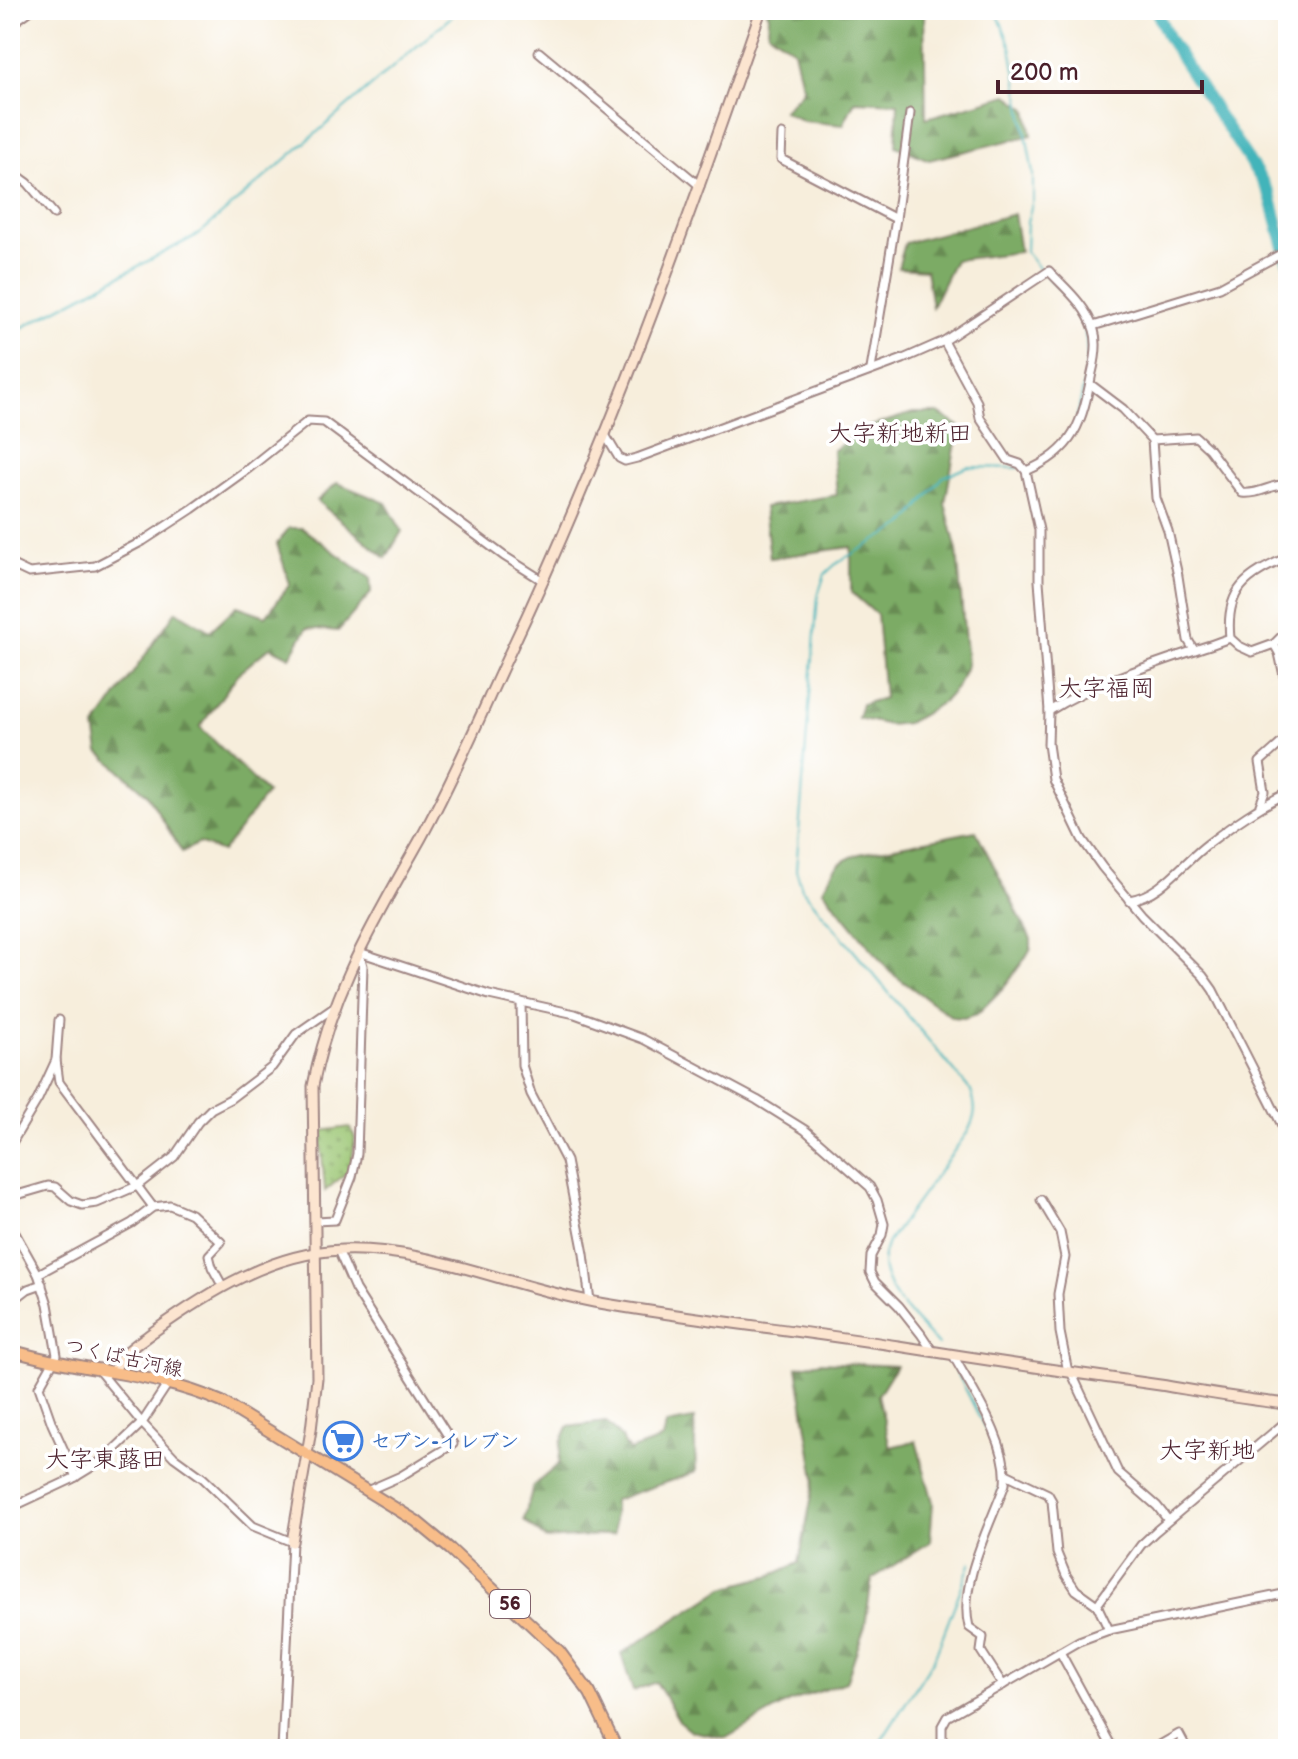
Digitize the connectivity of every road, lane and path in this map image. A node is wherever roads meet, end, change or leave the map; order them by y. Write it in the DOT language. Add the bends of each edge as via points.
graph roads {
  1 [pos="31,10"];
  2 [pos="761,10"];
  3 [pos="10,25"];
  4 [pos="539,52"];
  5 [pos="910,113"];
  6 [pos="782,134"];
  7 [pos="10,170"];
  8 [pos="700,186"];
  9 [pos="54,214"];
  10 [pos="896,219"];
  11 [pos="1288,250"];
  12 [pos="1093,326"];
  13 [pos="944,341"];
  14 [pos="871,369"];
  15 [pos="1090,384"];
  16 [pos="604,433"];
  17 [pos="1152,440"];
  18 [pos="1026,471"];
  19 [pos="1288,485"];
  20 [pos="1288,557"];
  21 [pos="10,564"];
  22 [pos="542,580"];
  23 [pos="1288,630"];
  24 [pos="1230,638"];
  25 [pos="1274,644"];
  26 [pos="1194,650"];
  27 [pos="1288,694"];
  28 [pos="1049,711"];
  29 [pos="1288,737"];
  30 [pos="1288,793"];
  31 [pos="1260,805"];
  32 [pos="1129,900"];
  33 [pos="359,952"];
  34 [pos="521,1002"];
  35 [pos="332,1009"];
  36 [pos="59,1020"];
  37 [pos="56,1060"];
  38 [pos="1288,1137"];
  39 [pos="10,1146"];
  40 [pos="137,1186"];
  41 [pos="10,1197"];
  42 [pos="1041,1200"];
  43 [pos="153,1207"];
  44 [pos="315,1221"];
  45 [pos="10,1224"];
  46 [pos="338,1250"];
  47 [pos="317,1253"];
  48 [pos="38,1274"];
  49 [pos="42,1284"];
  50 [pos="223,1287"];
  51 [pos="590,1301"];
  52 [pos="10,1303"];
  53 [pos="10,1350"];
  54 [pos="933,1352"];
  55 [pos="953,1355"];
  56 [pos="55,1361"];
  57 [pos="100,1368"];
  58 [pos="115,1370"];
  59 [pos="1069,1372"];
  60 [pos="170,1382"];
  61 [pos="1288,1404"];
  62 [pos="1288,1420"];
  63 [pos="142,1423"];
  64 [pos="307,1453"];
  65 [pos="1006,1474"];
  66 [pos="76,1477"];
  67 [pos="369,1490"];
  68 [pos="10,1508"];
  69 [pos="1168,1520"];
  70 [pos="292,1542"];
  71 [pos="1288,1593"];
  72 [pos="1097,1605"];
  73 [pos="1109,1630"];
  74 [pos="1060,1652"];
  75 [pos="1003,1685"];
  76 [pos="282,1749"];
  77 [pos="617,1749"];
  78 [pos="942,1749"];
  79 [pos="1113,1749"];
  80 [pos="1153,1749"];
  81 [pos="1187,1749"];
  1 -- 3 [label="street"];
  2 -- 8 [label="street"];
  4 -- 8 [label="street"];
  5 -- 10 [label="street"];
  6 -- 10 [label="street" via="781,159"];
  7 -- 9 [label="street"];
  8 -- 16 [label="street"];
  10 -- 14 [label="street"];
  11 -- 12 [label="street" via="1220,287"];
  12 -- 13 [label="street" via="1049,271"];
  12 -- 15 [label="street"];
  13 -- 14 [label="street"];
  13 -- 18 [label="street" via="977,402 980,418 1008,460"];
  14 -- 16 [label="street" via="625,461"];
  15 -- 17 [label="street"];
  15 -- 18 [label="street" via="1082,420 1070,441 1047,462"];
  16 -- 22 [label="street"];
  17 -- 19 [label="street" via="1196,437 1242,493"];
  17 -- 26 [label="street" via="1156,498"];
  18 -- 28 [label="street" via="1039,530"];
  20 -- 24 [label="street" via="1247,580 1232,601"];
  21 -- 22 [label="street" via="29,573 95,566 192,509 308,421 315,421 324,422"];
  22 -- 33 [label="street" via="422,836"];
  23 -- 25 [label="street"];
  24 -- 25 [label="street" via="1252,652"];
  24 -- 26 [label="street"];
  25 -- 27 [label="street"];
  26 -- 28 [label="street"];
  28 -- 32 [label="street" via="1053,779 1082,839"];
  29 -- 31 [label="street" via="1260,762 1265,792"];
  30 -- 31 [label="street"];
  31 -- 32 [label="street" via="1160,887"];
  32 -- 38 [label="street" via="1213,990"];
  33 -- 34 [label="street"];
  33 -- 35 [label="street"];
  33 -- 44 [label="street" via="363,966 357,1154 335,1220"];
  34 -- 51 [label="street" via="522,1065 566,1161"];
  34 -- 54 [label="street" via="575,1014 643,1039 805,1130 870,1187 884,1224 870,1272"];
  35 -- 40 [label="street" via="296,1034 272,1067 211,1109 174,1157"];
  35 -- 44 [label="street" via="313,1086"];
  36 -- 37 [label="street"];
  37 -- 39 [label="street"];
  37 -- 40 [label="street" via="59,1082"];
  40 -- 41 [label="street" via="82,1205 48,1186"];
  40 -- 43 [label="street"];
  42 -- 59 [label="street" via="1060,1232 1065,1257 1058,1294"];
  43 -- 48 [label="street"];
  43 -- 50 [label="street" via="170,1205 191,1214 216,1235 221,1242 209,1255"];
  44 -- 47 [label="street"];
  45 -- 48 [label="street"];
  46 -- 47 [label="street"];
  46 -- 51 [label="street" via="415,1256"];
  46 -- 67 [label="street" via="355,1289 453,1444"];
  47 -- 50 [label="street" via="279,1262"];
  47 -- 64 [label="street" via="317,1378"];
  48 -- 49 [label="street"];
  49 -- 52 [label="street"];
  49 -- 56 [label="street"];
  50 -- 58 [label="street" via="140,1342"];
  51 -- 54 [label="street"];
  53 -- 56 [label="main road, つくば古河線 / 56"];
  54 -- 55 [label="street"];
  55 -- 59 [label="street"];
  55 -- 65 [label="street" via="1001,1446"];
  56 -- 57 [label="main road, つくば古河線 / 56"];
  56 -- 66 [label="street" via="39,1387"];
  57 -- 58 [label="main road, つくば古河線 / 56"];
  57 -- 63 [label="street"];
  58 -- 60 [label="main road, つくば古河線 / 56"];
  59 -- 61 [label="street"];
  59 -- 69 [label="street" via="1118,1472"];
  60 -- 63 [label="street"];
  60 -- 64 [label="main road, つくば古河線 / 56" via="222,1402"];
  62 -- 69 [label="street"];
  63 -- 66 [label="street" via="109,1456"];
  63 -- 70 [label="street" via="253,1526"];
  64 -- 67 [label="main road, つくば古河線 / 56"];
  64 -- 70 [label="street"];
  65 -- 72 [label="street" via="1048,1494 1057,1553 1066,1575"];
  65 -- 75 [label="street" via="970,1580 965,1612 969,1627 983,1637 981,1651"];
  66 -- 68 [label="street"];
  67 -- 77 [label="main road, つくば古河線 / 56" via="450,1549 559,1651 597,1705"];
  69 -- 72 [label="street" via="1141,1545"];
  70 -- 76 [label="street"];
  71 -- 73 [label="street"];
  72 -- 73 [label="street"];
  73 -- 74 [label="street"];
  74 -- 75 [label="street"];
  74 -- 79 [label="street"];
  75 -- 78 [label="street" via="945,1719"];
  80 -- 81 [label="street" via="1179,1734"];
}
